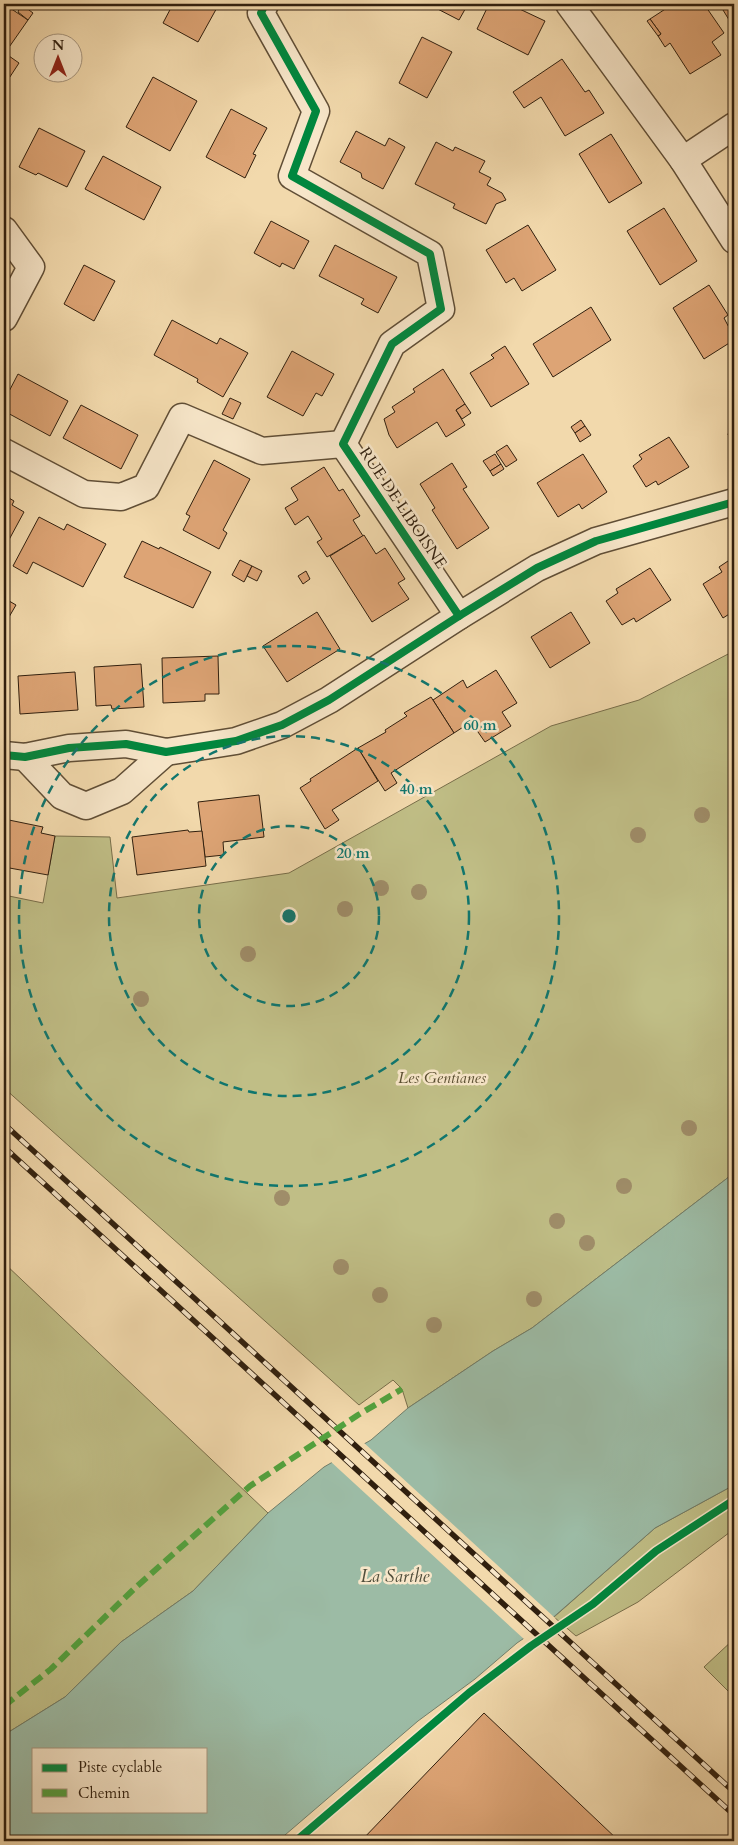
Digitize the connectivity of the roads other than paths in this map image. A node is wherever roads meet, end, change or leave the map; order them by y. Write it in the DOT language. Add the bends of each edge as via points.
graph roads {
  1 [pos="265,4"];
  2 [pos="569,4"];
  3 [pos="734,126"];
  4 [pos="683,160"];
  5 [pos="4,230"];
  6 [pos="734,240"];
  7 [pos="4,318"];
  8 [pos="343,444"];
  9 [pos="4,452"];
  10 [pos="734,502"];
  11 [pos="459,616"];
  12 [pos="166,752"];
  13 [pos="14,756"];
  1 -- 8 [label="street, RUE DE LIBOISNE" via="261,13 316,111 292,176 430,254 441,309 392,344"];
  2 -- 4 [label="street"];
  3 -- 4 [label="street"];
  4 -- 6 [label="street"];
  5 -- 7 [label="street" via="31,267"];
  8 -- 9 [label="street, RUE DE LIBOISNE" via="262,452 182,418 146,487 121,496 84,494"];
  8 -- 11 [label="street, RUE DE LIBOISNE"];
  10 -- 11 [label="street" via="596,541 537,568"];
  11 -- 12 [label="street" via="329,700 282,725 236,741"];
  12 -- 13 [label="street" via="126,744"];
  12 -- 13 [label="street" via="122,791 86,806 62,796"];
}
